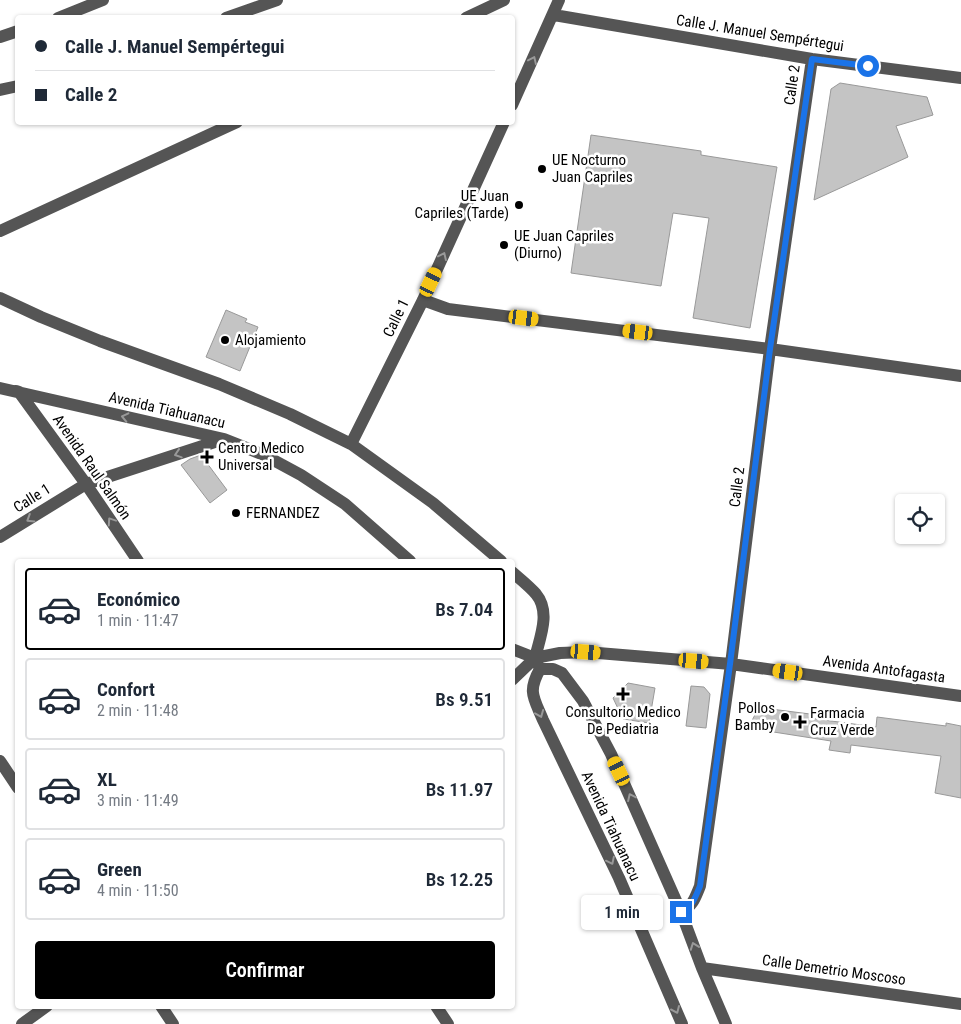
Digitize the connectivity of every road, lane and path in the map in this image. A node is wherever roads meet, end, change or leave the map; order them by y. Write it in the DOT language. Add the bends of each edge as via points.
graph roads {
  1 [pos="103,0"];
  2 [pos="277,0"];
  3 [pos="504,0"];
  4 [pos="559,0"];
  5 [pos="66,15"];
  6 [pos="234,15"];
  7 [pos="472,15"];
  8 [pos="554,15"];
  9 [pos="15,32"];
  10 [pos="0,37"];
  11 [pos="812,59"];
  12 [pos="961,78"];
  13 [pos="15,87"];
  14 [pos="0,90"];
  15 [pos="515,98"];
  16 [pos="230,125"];
  17 [pos="503,125"];
  18 [pos="0,231"];
  19 [pos="0,298"];
  20 [pos="423,300"];
  21 [pos="770,349"];
  22 [pos="961,376"];
  23 [pos="0,384"];
  24 [pos="0,388"];
  25 [pos="19,392"];
  26 [pos="224,439"];
  27 [pos="351,444"];
  28 [pos="86,484"];
  29 [pos="0,537"];
  30 [pos="137,559"];
  31 [pos="408,559"];
  32 [pos="499,559"];
  33 [pos="515,575"];
  34 [pos="515,651"];
  35 [pos="537,664"];
  36 [pos="730,664"];
  37 [pos="515,678"];
  38 [pos="961,696"];
  39 [pos="0,761"];
  40 [pos="15,784"];
  41 [pos="681,912"];
  42 [pos="702,968"];
  43 [pos="961,1004"];
  44 [pos="43,1009"];
  45 [pos="162,1009"];
  46 [pos="438,1009"];
  47 [pos="22,1024"];
  48 [pos="173,1024"];
  49 [pos="448,1024"];
  50 [pos="682,1024"];
  51 [pos="726,1024"];
  1 -- 5 [label="street"];
  2 -- 6 [label="street"];
  3 -- 7 [label="street"];
  4 -- 8 [label="street"];
  8 -- 11 [label="street, Calle J. Manuel Sempértegui"];
  15 -- 8 [label="street, one-way"];
  9 -- 10 [label="street"];
  11 -- 12 [label="street, Calle J. Manuel Sempértegui"];
  11 -- 21 [label="street, Calle 2"];
  13 -- 14 [label="street"];
  16 -- 18 [label="street"];
  20 -- 17 [label="street, Calle 1, one-way"];
  19 -- 27 [label="street" via="41,318 219,384"];
  20 -- 21 [label="street" via="448,309"];
  20 -- 27 [label="street, Calle 1"];
  21 -- 22 [label="street"];
  21 -- 36 [label="street, Calle 2"];
  23 -- 25 [label="street"];
  24 -- 25 [label="street, Avenida Tiahuanacu"];
  26 -- 25 [label="street, Avenida Tiahuanacu, one-way"];
  25 -- 28 [label="street, Avenida Raul Salmón"];
  26 -- 28 [label="street, Calle 1, one-way"];
  26 -- 31 [label="street, Avenida Tiahuanacu" via="301,475 345,504"];
  27 -- 32 [label="street" via="433,503"];
  28 -- 29 [label="street, Calle 1, one-way"];
  30 -- 28 [label="street, Avenida Raul Salmón, one-way"];
  33 -- 35 [label="street" via="537,594 544,610"];
  34 -- 35 [label="street, Avenida Tiahuanacu"];
  35 -- 36 [label="street, Avenida Antofagasta" via="560,653 586,652"];
  35 -- 37 [label="street"];
  41 -- 35 [label="street, Avenida Tiahuanacu, one-way" via="611,754 583,701 562,673"];
  35 -- 50 [label="street, Avenida Tiahuanacu, one-way" via="532,693 539,711"];
  36 -- 38 [label="street, Avenida Antofagasta"];
  36 -- 41 [label="street, Calle 2" via="700,886 689,908"];
  39 -- 40 [label="street"];
  42 -- 41 [label="street, Avenida Tiahuanacu, one-way"];
  42 -- 43 [label="street, Calle Demetrio Moscoso"];
  42 -- 51 [label="street, Avenida Tiahuanacu"];
  44 -- 47 [label="street"];
  45 -- 48 [label="street"];
  46 -- 49 [label="street"];
}
